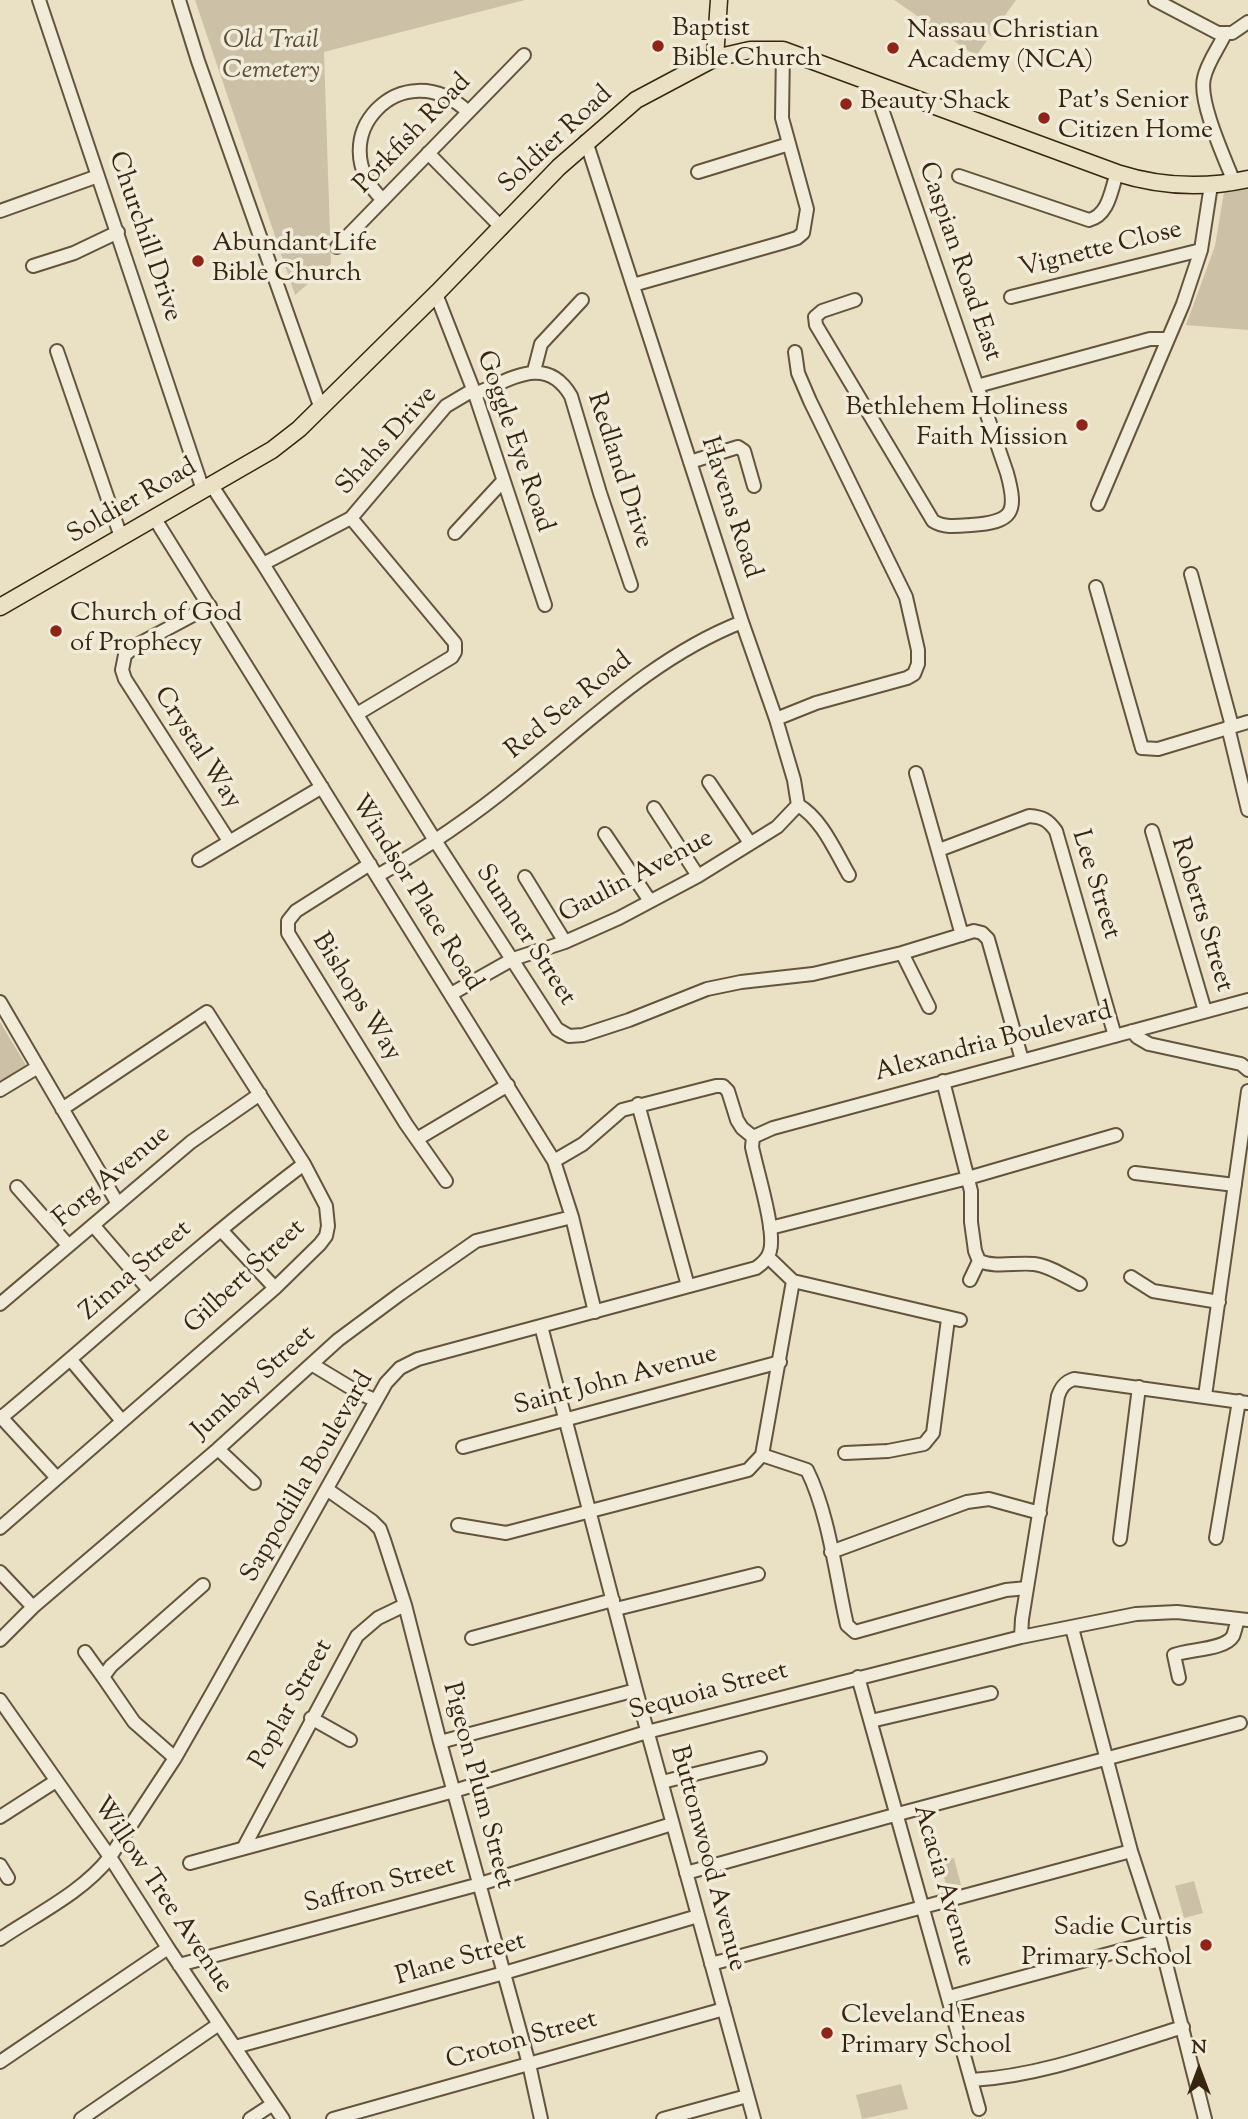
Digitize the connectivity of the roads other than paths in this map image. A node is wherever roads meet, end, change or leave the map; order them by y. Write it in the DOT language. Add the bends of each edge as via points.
graph roads {
  1 [pos="38,0"];
  2 [pos="179,0"];
  3 [pos="719,0"];
  4 [pos="1155,0"];
  5 [pos="1248,22"];
  6 [pos="1225,34"];
  7 [pos="783,50"];
  8 [pos="524,55"];
  9 [pos="715,58"];
  10 [pos="873,83"];
  11 [pos="468,112"];
  12 [pos="586,141"];
  13 [pos="789,144"];
  14 [pos="428,153"];
  15 [pos="698,172"];
  16 [pos="1117,173"];
  17 [pos="98,176"];
  18 [pos="959,176"];
  19 [pos="1241,181"];
  20 [pos="1211,185"];
  21 [pos="383,200"];
  22 [pos="0,211"];
  23 [pos="502,228"];
  24 [pos="118,232"];
  25 [pos="338,247"];
  26 [pos="1201,250"];
  27 [pos="33,266"];
  28 [pos="633,285"];
  29 [pos="436,294"];
  30 [pos="1011,297"];
  31 [pos="582,300"];
  32 [pos="855,300"];
  33 [pos="1167,339"];
  34 [pos="57,351"];
  35 [pos="795,352"];
  36 [pos="534,371"];
  37 [pos="977,386"];
  38 [pos="474,392"];
  39 [pos="320,406"];
  40 [pos="690,462"];
  41 [pos="503,481"];
  42 [pos="754,486"];
  43 [pos="208,488"];
  44 [pos="1098,504"];
  45 [pos="351,518"];
  46 [pos="155,519"];
  47 [pos="456,533"];
  48 [pos="121,537"];
  49 [pos="263,564"];
  50 [pos="1191,574"];
  51 [pos="631,585"];
  52 [pos="1097,587"];
  53 [pos="544,605"];
  54 [pos="210,606"];
  55 [pos="0,607"];
  56 [pos="742,622"];
  57 [pos="357,714"];
  58 [pos="776,719"];
  59 [pos="1248,722"];
  60 [pos="1230,727"];
  61 [pos="916,773"];
  62 [pos="709,782"];
  63 [pos="322,787"];
  64 [pos="798,805"];
  65 [pos="654,808"];
  66 [pos="1248,810"];
  67 [pos="1152,831"];
  68 [pos="605,834"];
  69 [pos="229,841"];
  70 [pos="436,842"];
  71 [pos="750,843"];
  72 [pos="939,850"];
  73 [pos="199,860"];
  74 [pos="370,864"];
  75 [pos="849,875"];
  76 [pos="377,876"];
  77 [pos="698,876"];
  78 [pos="525,877"];
  79 [pos="650,901"];
  80 [pos="962,935"];
  81 [pos="565,942"];
  82 [pos="902,953"];
  83 [pos="513,959"];
  84 [pos="450,994"];
  85 [pos="1248,1000"];
  86 [pos="0,1002"];
  87 [pos="929,1007"];
  88 [pos="1205,1012"];
  89 [pos="1132,1031"];
  90 [pos="1115,1036"];
  91 [pos="1021,1060"];
  92 [pos="38,1067"];
  93 [pos="1248,1070"];
  94 [pos="943,1081"];
  95 [pos="508,1085"];
  96 [pos="0,1090"];
  97 [pos="1248,1091"];
  98 [pos="260,1094"];
  99 [pos="638,1104"];
  100 [pos="62,1109"];
  101 [pos="1116,1135"];
  102 [pos="753,1137"];
  103 [pos="418,1139"];
  104 [pos="554,1161"];
  105 [pos="1243,1163"];
  106 [pos="303,1164"];
  107 [pos="1135,1172"];
  108 [pos="968,1178"];
  109 [pos="446,1181"];
  110 [pos="1235,1185"];
  111 [pos="17,1187"];
  112 [pos="118,1205"];
  113 [pos="572,1217"];
  114 [pos="93,1225"];
  115 [pos="770,1228"];
  116 [pos="221,1230"];
  117 [pos="68,1245"];
  118 [pos="768,1256"];
  119 [pos="979,1261"];
  120 [pos="1131,1277"];
  121 [pos="970,1280"];
  122 [pos="793,1281"];
  123 [pos="1080,1284"];
  124 [pos="688,1286"];
  125 [pos="275,1288"];
  126 [pos="149,1290"];
  127 [pos="1219,1302"];
  128 [pos="0,1304"];
  129 [pos="595,1311"];
  130 [pos="541,1326"];
  131 [pos="71,1360"];
  132 [pos="780,1362"];
  133 [pos="313,1365"];
  134 [pos="1139,1387"];
  135 [pos="1205,1396"];
  136 [pos="375,1401"];
  137 [pos="1243,1402"];
  138 [pos="1,1416"];
  139 [pos="566,1418"];
  140 [pos="122,1421"];
  141 [pos="463,1447"];
  142 [pos="218,1449"];
  143 [pos="845,1452"];
  144 [pos="762,1455"];
  145 [pos="57,1478"];
  146 [pos="254,1483"];
  147 [pos="327,1490"];
  148 [pos="589,1511"];
  149 [pos="1040,1513"];
  150 [pos="458,1525"];
  151 [pos="0,1528"];
  152 [pos="1216,1538"];
  153 [pos="1120,1539"];
  154 [pos="831,1552"];
  155 [pos="0,1572"];
  156 [pos="758,1574"];
  157 [pos="203,1585"];
  158 [pos="1027,1588"];
  159 [pos="405,1605"];
  160 [pos="615,1605"];
  161 [pos="33,1607"];
  162 [pos="1243,1620"];
  163 [pos="1073,1628"];
  164 [pos="1021,1637"];
  165 [pos="472,1638"];
  166 [pos="0,1640"];
  167 [pos="85,1652"];
  168 [pos="103,1677"];
  169 [pos="859,1677"];
  170 [pos="1180,1678"];
  171 [pos="636,1690"];
  172 [pos="991,1693"];
  173 [pos="0,1700"];
  174 [pos="312,1718"];
  175 [pos="871,1721"];
  176 [pos="1240,1723"];
  177 [pos="647,1732"];
  178 [pos="350,1740"];
  179 [pos="440,1742"];
  180 [pos="175,1758"];
  181 [pos="760,1758"];
  182 [pos="1106,1759"];
  183 [pos="56,1781"];
  184 [pos="662,1782"];
  185 [pos="454,1791"];
  186 [pos="898,1814"];
  187 [pos="0,1817"];
  188 [pos="672,1824"];
  189 [pos="244,1847"];
  190 [pos="1131,1851"];
  191 [pos="110,1857"];
  192 [pos="190,1863"];
  193 [pos="0,1866"];
  194 [pos="686,1873"];
  195 [pos="8,1878"];
  196 [pos="480,1884"];
  197 [pos="924,1907"];
  198 [pos="698,1916"];
  199 [pos="0,1939"];
  200 [pos="1160,1940"];
  201 [pos="168,1948"];
  202 [pos="711,1964"];
  203 [pos="179,1965"];
  204 [pos="504,1973"];
  205 [pos="949,1997"];
  206 [pos="724,2009"];
  207 [pos="219,2024"];
  208 [pos="1183,2027"];
  209 [pos="235,2047"];
  210 [pos="0,2062"];
  211 [pos="529,2064"];
  212 [pos="972,2080"];
  213 [pos="747,2096"];
  214 [pos="273,2104"];
  215 [pos="979,2109"];
  216 [pos="81,2119"];
  217 [pos="250,2119"];
  218 [pos="283,2119"];
  219 [pos="333,2119"];
  220 [pos="541,2119"];
  221 [pos="663,2119"];
  222 [pos="754,2119"];
  223 [pos="1205,2119"];
  1 -- 17 [label="street, Churchill Drive"];
  2 -- 39 [label="street"];
  3 -- 9 [label="main road"];
  4 -- 6 [label="street"];
  5 -- 6 [label="street"];
  6 -- 19 [label="street" via="1203,90 1207,109"];
  7 -- 9 [label="main road, Soldier Road" via="750,50"];
  7 -- 10 [label="main road, Soldier Road"];
  7 -- 13 [label="street" via="782,118"];
  8 -- 11 [label="street, Porkfish Road"];
  9 -- 12 [label="main road, Soldier Road" via="636,100"];
  10 -- 16 [label="main road, Soldier Road"];
  10 -- 37 [label="street, Caspian Road East"];
  11 -- 14 [label="street, Porkfish Road"];
  11 -- 21 [label="street" via="448,96 423,90 397,94 376,109 363,130 359,156 366,181"];
  12 -- 23 [label="main road, Soldier Road"];
  12 -- 28 [label="street, Havens Road"];
  13 -- 15 [label="street"];
  13 -- 28 [label="street" via="807,209 803,233"];
  14 -- 21 [label="street, Porkfish Road"];
  14 -- 23 [label="street"];
  16 -- 18 [label="street" via="1104,209 1089,220"];
  16 -- 20 [label="main road, Soldier Road" via="1162,184"];
  17 -- 22 [label="street"];
  17 -- 24 [label="street, Churchill Drive"];
  19 -- 20 [label="main road, Soldier Road"];
  20 -- 26 [label="street"];
  21 -- 25 [label="street, Porkfish Road"];
  23 -- 29 [label="main road, Soldier Road"];
  24 -- 27 [label="street"];
  24 -- 43 [label="street, Churchill Drive"];
  26 -- 30 [label="street, Vignette Close"];
  26 -- 33 [label="street"];
  28 -- 40 [label="street, Havens Road"];
  29 -- 38 [label="street, Goggle Eye Road"];
  29 -- 39 [label="main road, Soldier Road"];
  31 -- 36 [label="street" via="541,344"];
  32 -- 37 [label="street, Caspian Road East" via="822,311 815,317 816,325 938,524 998,522 1012,506 1007,473"];
  33 -- 37 [label="street" via="1150,339"];
  33 -- 44 [label="street"];
  34 -- 48 [label="street"];
  35 -- 58 [label="street" via="810,401 906,597 918,664 907,678"];
  36 -- 38 [label="street"];
  36 -- 51 [label="street, Redland Drive" via="555,376 571,396"];
  38 -- 41 [label="street, Goggle Eye Road"];
  38 -- 45 [label="street, Shahs Drive" via="446,406"];
  39 -- 43 [label="main road, Soldier Road" via="272,450"];
  40 -- 42 [label="street" via="738,447 744,451"];
  40 -- 56 [label="street, Havens Road"];
  41 -- 47 [label="street"];
  41 -- 53 [label="street, Goggle Eye Road"];
  43 -- 46 [label="main road, Soldier Road"];
  43 -- 49 [label="street, Sumner Street"];
  45 -- 49 [label="street, Shahs Drive"];
  45 -- 57 [label="street" via="455,643 452,657"];
  46 -- 48 [label="main road, Soldier Road"];
  46 -- 54 [label="street, Windsor Place Road"];
  48 -- 55 [label="main road, Soldier Road"];
  49 -- 57 [label="street, Sumner Street"];
  50 -- 60 [label="street"];
  52 -- 60 [label="street" via="1142,748 1158,749"];
  54 -- 63 [label="street, Windsor Place Road"];
  54 -- 69 [label="street, Crystal Way" via="135,646 125,655 122,670"];
  56 -- 58 [label="street, Havens Road"];
  56 -- 70 [label="street, Red Sea Road" via="709,635 623,691"];
  57 -- 70 [label="street, Sumner Street"];
  58 -- 64 [label="street, Havens Road"];
  59 -- 60 [label="street"];
  60 -- 66 [label="street"];
  61 -- 72 [label="street"];
  62 -- 71 [label="street"];
  63 -- 69 [label="street"];
  63 -- 74 [label="street, Windsor Place Road"];
  64 -- 71 [label="street, Gaulin Avenue" via="777,827"];
  64 -- 75 [label="street" via="814,819"];
  65 -- 77 [label="street"];
  67 -- 88 [label="street, Roberts Street"];
  68 -- 79 [label="street"];
  69 -- 73 [label="street"];
  70 -- 76 [label="street, Red Sea Road"];
  70 -- 83 [label="street, Sumner Street"];
  71 -- 77 [label="street, Gaulin Avenue"];
  72 -- 80 [label="street"];
  72 -- 90 [label="street, Lee Street" via="1029,816 1049,820"];
  74 -- 76 [label="street, Windsor Place Road"];
  74 -- 103 [label="street, Bishops Way" via="296,911 288,921 288,933"];
  76 -- 84 [label="street, Windsor Place Road"];
  77 -- 79 [label="street, Gaulin Avenue"];
  78 -- 81 [label="street"];
  79 -- 81 [label="street, Gaulin Avenue"];
  80 -- 82 [label="street, Sumner Street"];
  80 -- 91 [label="street" via="978,932 988,939"];
  81 -- 83 [label="street, Gaulin Avenue"];
  82 -- 83 [label="street, Sumner Street" via="813,974 707,989 576,1037 557,1029"];
  82 -- 87 [label="street"];
  83 -- 84 [label="street, Gaulin Avenue"];
  84 -- 95 [label="street, Windsor Place Road"];
  85 -- 88 [label="street, Alexandria Boulevard"];
  86 -- 92 [label="street"];
  88 -- 89 [label="street, Alexandria Boulevard"];
  89 -- 90 [label="street, Alexandria Boulevard"];
  89 -- 93 [label="street" via="1149,1044 1241,1063"];
  90 -- 91 [label="street, Alexandria Boulevard"];
  91 -- 94 [label="street, Alexandria Boulevard"];
  92 -- 96 [label="street"];
  92 -- 100 [label="street"];
  94 -- 102 [label="street, Alexandria Boulevard"];
  94 -- 108 [label="street"];
  95 -- 103 [label="street"];
  95 -- 104 [label="street, Windsor Place Road"];
  97 -- 105 [label="street"];
  98 -- 100 [label="street, Gilbert Street" via="207,1013"];
  98 -- 106 [label="street, Gilbert Street"];
  98 -- 112 [label="street, Forg Avenue" via="191,1142"];
  99 -- 102 [label="street" via="723,1086 737,1120"];
  99 -- 104 [label="street" via="622,1110 583,1144"];
  99 -- 124 [label="street"];
  100 -- 112 [label="street"];
  101 -- 108 [label="street"];
  102 -- 115 [label="street"];
  103 -- 109 [label="street, Bishops Way"];
  104 -- 113 [label="street, Windsor Place Road"];
  105 -- 110 [label="street"];
  106 -- 116 [label="street, Zinna Street"];
  106 -- 125 [label="street, Gilbert Street" via="326,1206 326,1236"];
  107 -- 110 [label="street"];
  108 -- 115 [label="street"];
  108 -- 119 [label="street"];
  110 -- 127 [label="street"];
  111 -- 117 [label="street"];
  112 -- 114 [label="street, Forg Avenue"];
  113 -- 129 [label="street, Windsor Place Road"];
  113 -- 133 [label="street, Jumbay Street" via="476,1241 338,1340"];
  114 -- 117 [label="street, Forg Avenue"];
  114 -- 126 [label="street"];
  115 -- 118 [label="street"];
  116 -- 125 [label="street"];
  116 -- 126 [label="street, Zinna Street"];
  117 -- 128 [label="street, Forg Avenue"];
  118 -- 122 [label="street"];
  118 -- 124 [label="street, Sappodilla Boulevard" via="756,1268"];
  119 -- 121 [label="street"];
  119 -- 123 [label="street" via="1044,1266"];
  120 -- 127 [label="street" via="1153,1291"];
  122 -- 132 [label="street"];
  122 -- 143 [label="street" via="954,1320 933,1433 924,1444"];
  124 -- 129 [label="street, Sappodilla Boulevard"];
  125 -- 140 [label="street, Gilbert Street"];
  126 -- 131 [label="street, Zinna Street"];
  127 -- 135 [label="street"];
  129 -- 130 [label="street, Sappodilla Boulevard"];
  130 -- 136 [label="street, Sappodilla Boulevard" via="418,1359 400,1368"];
  130 -- 139 [label="street, Buttonwood Avenue"];
  131 -- 138 [label="street, Zinna Street"];
  131 -- 140 [label="street"];
  132 -- 139 [label="street, Saint John Avenue"];
  132 -- 144 [label="street"];
  133 -- 136 [label="street"];
  133 -- 142 [label="street, Jumbay Street"];
  134 -- 135 [label="street"];
  134 -- 149 [label="street" via="1074,1379 1061,1387"];
  134 -- 153 [label="street"];
  135 -- 137 [label="street"];
  136 -- 147 [label="street, Sappodilla Boulevard"];
  137 -- 152 [label="street"];
  138 -- 145 [label="street"];
  139 -- 141 [label="street, Saint John Avenue"];
  139 -- 148 [label="street, Buttonwood Avenue"];
  140 -- 145 [label="street, Gilbert Street"];
  142 -- 146 [label="street"];
  142 -- 161 [label="street, Jumbay Street"];
  144 -- 148 [label="street" via="748,1470"];
  144 -- 154 [label="street" via="807,1470"];
  145 -- 151 [label="street, Gilbert Street"];
  147 -- 159 [label="street, Pigeon Plum Street" via="380,1529"];
  147 -- 180 [label="street, Sappodilla Boulevard"];
  148 -- 150 [label="street" via="506,1533"];
  148 -- 160 [label="street, Buttonwood Avenue"];
  149 -- 154 [label="street" via="989,1499 967,1502"];
  149 -- 158 [label="street"];
  154 -- 158 [label="street" via="847,1625 855,1632"];
  155 -- 161 [label="street"];
  156 -- 160 [label="street"];
  157 -- 168 [label="street"];
  158 -- 164 [label="street"];
  159 -- 174 [label="street, Poplar Street" via="378,1618 357,1636"];
  159 -- 179 [label="street, Pigeon Plum Street"];
  160 -- 165 [label="street"];
  160 -- 171 [label="street, Buttonwood Avenue"];
  161 -- 166 [label="street, Jumbay Street"];
  162 -- 163 [label="street, Sequoia Street" via="1177,1612 1136,1614"];
  162 -- 170 [label="street" via="1229,1641 1174,1655"];
  163 -- 164 [label="street, Sequoia Street"];
  163 -- 182 [label="street"];
  164 -- 169 [label="street, Sequoia Street"];
  167 -- 168 [label="street"];
  168 -- 180 [label="street" via="134,1722"];
  169 -- 175 [label="street, Acacia Avenue"];
  169 -- 177 [label="street, Sequoia Street"];
  171 -- 177 [label="street, Buttonwood Avenue"];
  171 -- 179 [label="street"];
  172 -- 175 [label="street"];
  173 -- 183 [label="street, Willow Tree Avenue"];
  174 -- 178 [label="street"];
  174 -- 189 [label="street, Poplar Street"];
  175 -- 186 [label="street, Acacia Avenue"];
  176 -- 182 [label="street"];
  177 -- 184 [label="street, Buttonwood Avenue"];
  177 -- 185 [label="street, Sequoia Street"];
  179 -- 185 [label="street, Pigeon Plum Street"];
  180 -- 191 [label="street, Sappodilla Boulevard"];
  181 -- 184 [label="street"];
  182 -- 186 [label="street"];
  182 -- 190 [label="street"];
  183 -- 187 [label="street"];
  183 -- 191 [label="street, Willow Tree Avenue"];
  184 -- 188 [label="street, Buttonwood Avenue"];
  185 -- 189 [label="street, Sequoia Street"];
  185 -- 196 [label="street, Pigeon Plum Street"];
  186 -- 194 [label="street"];
  186 -- 197 [label="street, Acacia Avenue"];
  188 -- 194 [label="street, Buttonwood Avenue"];
  188 -- 196 [label="street, Saffron Street"];
  189 -- 192 [label="street, Sequoia Street"];
  190 -- 197 [label="street"];
  190 -- 200 [label="street"];
  191 -- 199 [label="street, Sappodilla Boulevard" via="80,1885"];
  191 -- 201 [label="street, Willow Tree Avenue"];
  193 -- 195 [label="street"];
  194 -- 198 [label="street, Buttonwood Avenue"];
  196 -- 203 [label="street, Saffron Street"];
  196 -- 204 [label="street, Pigeon Plum Street"];
  197 -- 202 [label="street"];
  197 -- 205 [label="street, Acacia Avenue"];
  198 -- 202 [label="street, Buttonwood Avenue"];
  198 -- 204 [label="street, Plane Street"];
  200 -- 205 [label="street"];
  200 -- 208 [label="street"];
  201 -- 203 [label="street, Willow Tree Avenue"];
  201 -- 210 [label="street"];
  202 -- 206 [label="street, Buttonwood Avenue"];
  203 -- 207 [label="street, Willow Tree Avenue"];
  204 -- 209 [label="street, Plane Street"];
  204 -- 211 [label="street, Pigeon Plum Street"];
  205 -- 212 [label="street, Acacia Avenue"];
  206 -- 211 [label="street, Croton Street"];
  206 -- 213 [label="street, Buttonwood Avenue"];
  207 -- 209 [label="street, Willow Tree Avenue"];
  207 -- 216 [label="street"];
  208 -- 212 [label="street" via="1055,2065"];
  208 -- 223 [label="street"];
  209 -- 214 [label="street, Willow Tree Avenue"];
  211 -- 219 [label="street, Croton Street"];
  211 -- 220 [label="street, Pigeon Plum Street"];
  212 -- 215 [label="street, Acacia Avenue"];
  213 -- 221 [label="street"];
  213 -- 222 [label="street, Buttonwood Avenue"];
  214 -- 217 [label="street"];
  214 -- 218 [label="street, Willow Tree Avenue"];
}
